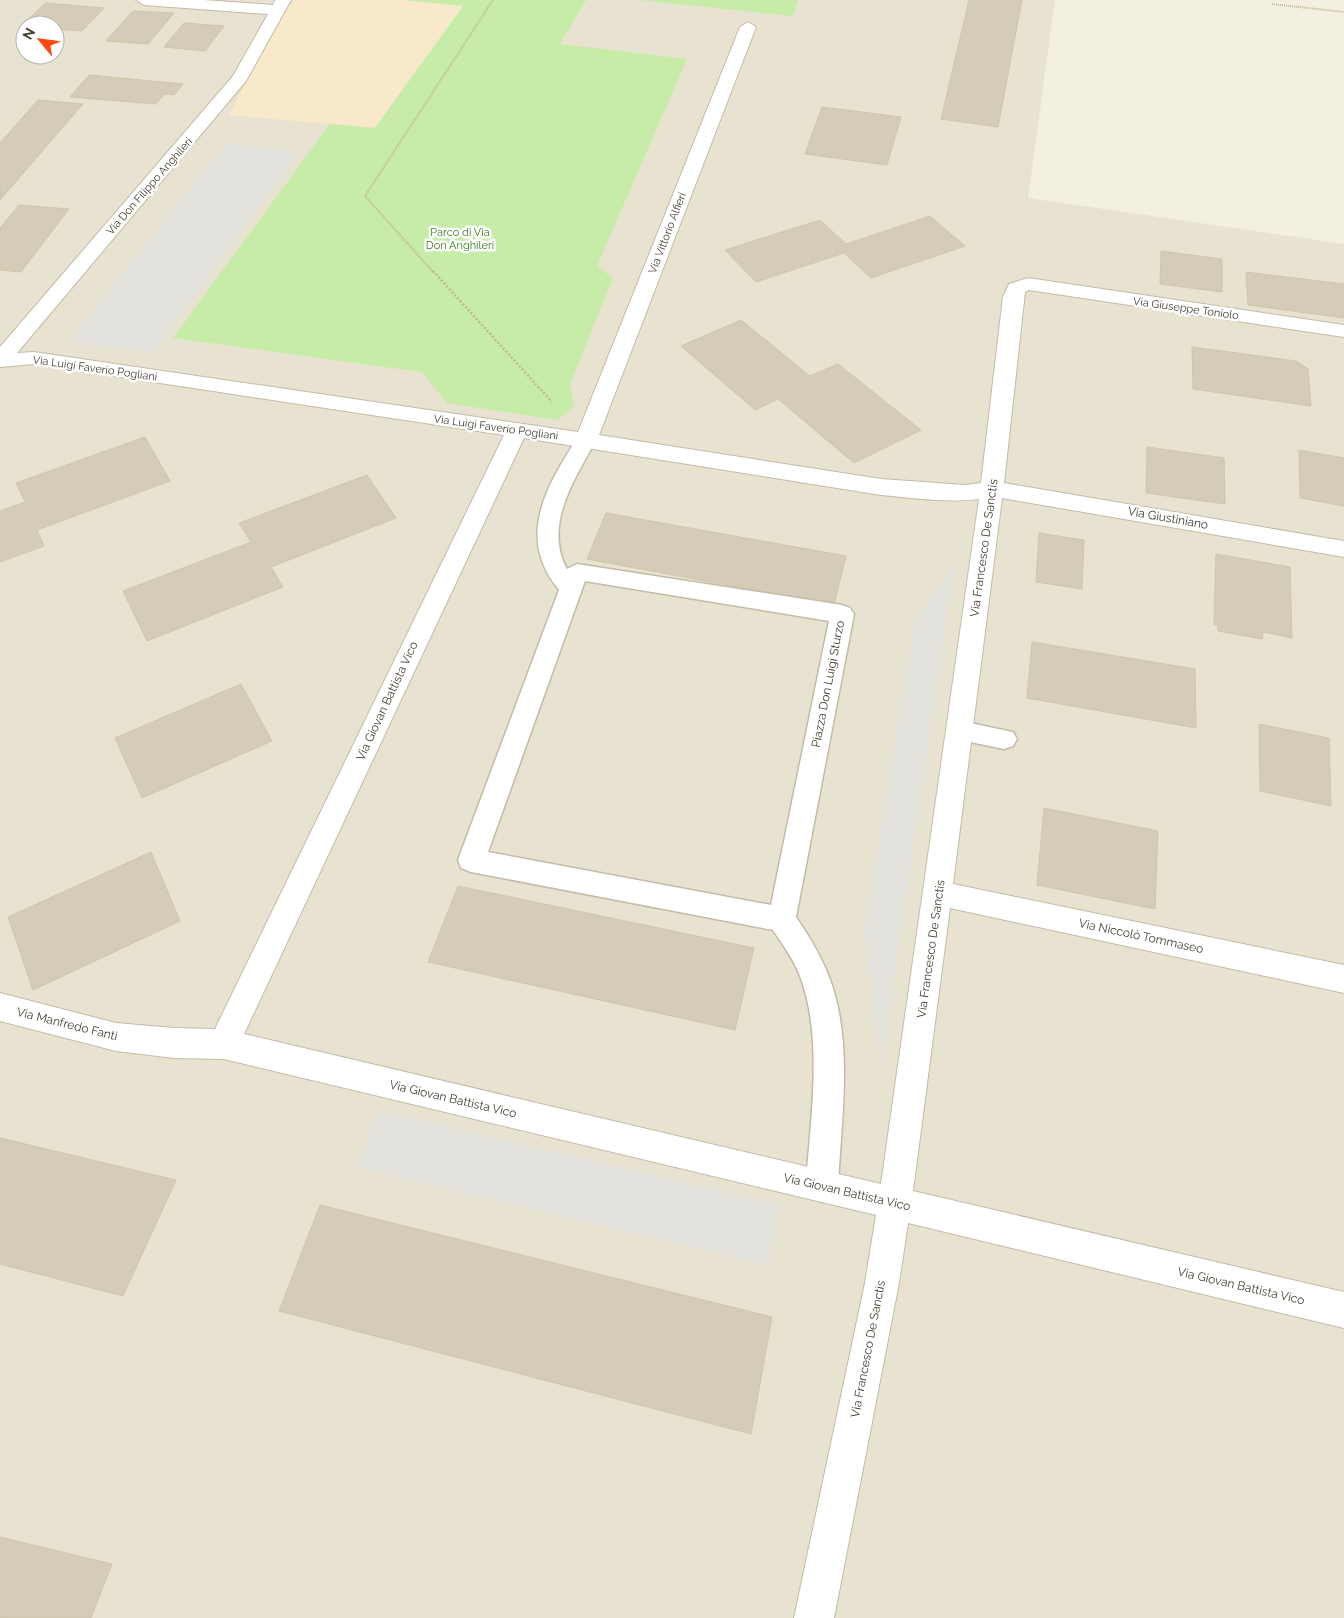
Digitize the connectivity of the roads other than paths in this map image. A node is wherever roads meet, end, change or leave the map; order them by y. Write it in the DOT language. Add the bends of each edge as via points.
graph roads {
  1 [pos="144,0"];
  2 [pos="279,5"];
  3 [pos="748,27"];
  4 [pos="1028,284"];
  5 [pos="1344,331"];
  6 [pos="0,361"];
  7 [pos="516,430"];
  8 [pos="586,440"];
  9 [pos="992,489"];
  10 [pos="1344,549"];
  11 [pos="571,590"];
  12 [pos="960,732"];
  13 [pos="1004,739"];
  14 [pos="938,893"];
  15 [pos="782,920"];
  16 [pos="1344,979"];
  17 [pos="0,1007"];
  18 [pos="224,1044"];
  19 [pos="822,1186"];
  20 [pos="895,1204"];
  21 [pos="1344,1310"];
  22 [pos="814,1618"];
  1 -- 2 [label="street"];
  2 -- 6 [label="street, Via Don Filippo Anghileri" via="240,78"];
  3 -- 8 [label="street, Via Vittorio Alfieri"];
  4 -- 5 [label="street, Via Giuseppe Toniolo"];
  4 -- 9 [label="street, Via Francesco De Sanctis" via="1016,288 1013,297"];
  6 -- 7 [label="street, Via Luigi Faverio Pogliani" via="34,358"];
  7 -- 8 [label="street, Via Luigi Faverio Pogliani"];
  7 -- 18 [label="street, Via Giovan Battista Vico"];
  8 -- 9 [label="street, Via Luigi Faverio Pogliani" via="881,487 965,493"];
  8 -- 11 [label="lane" via="548,517 547,542 554,567"];
  9 -- 10 [label="street, Via Giustiniano"];
  9 -- 12 [label="street, Via Francesco De Sanctis"];
  11 -- 15 [label="lane, Piazza Don Luigi Sturzo" via="577,572 842,614"];
  11 -- 15 [label="lane, Piazza Don Luigi Sturzo" via="471,860"];
  12 -- 13 [label="lane"];
  12 -- 14 [label="street, Via Francesco De Sanctis"];
  14 -- 16 [label="street, Via Niccolò Tommaseo"];
  14 -- 20 [label="street, Via Francesco De Sanctis"];
  15 -- 19 [label="lane" via="806,958 818,986 824,1018 828,1046"];
  17 -- 18 [label="street, Via Manfredo Fanti" via="116,1037"];
  18 -- 19 [label="street, Via Giovan Battista Vico"];
  19 -- 20 [label="street, Via Giovan Battista Vico"];
  20 -- 21 [label="street, Via Giovan Battista Vico"];
  20 -- 22 [label="street, Via Francesco De Sanctis"];
}
